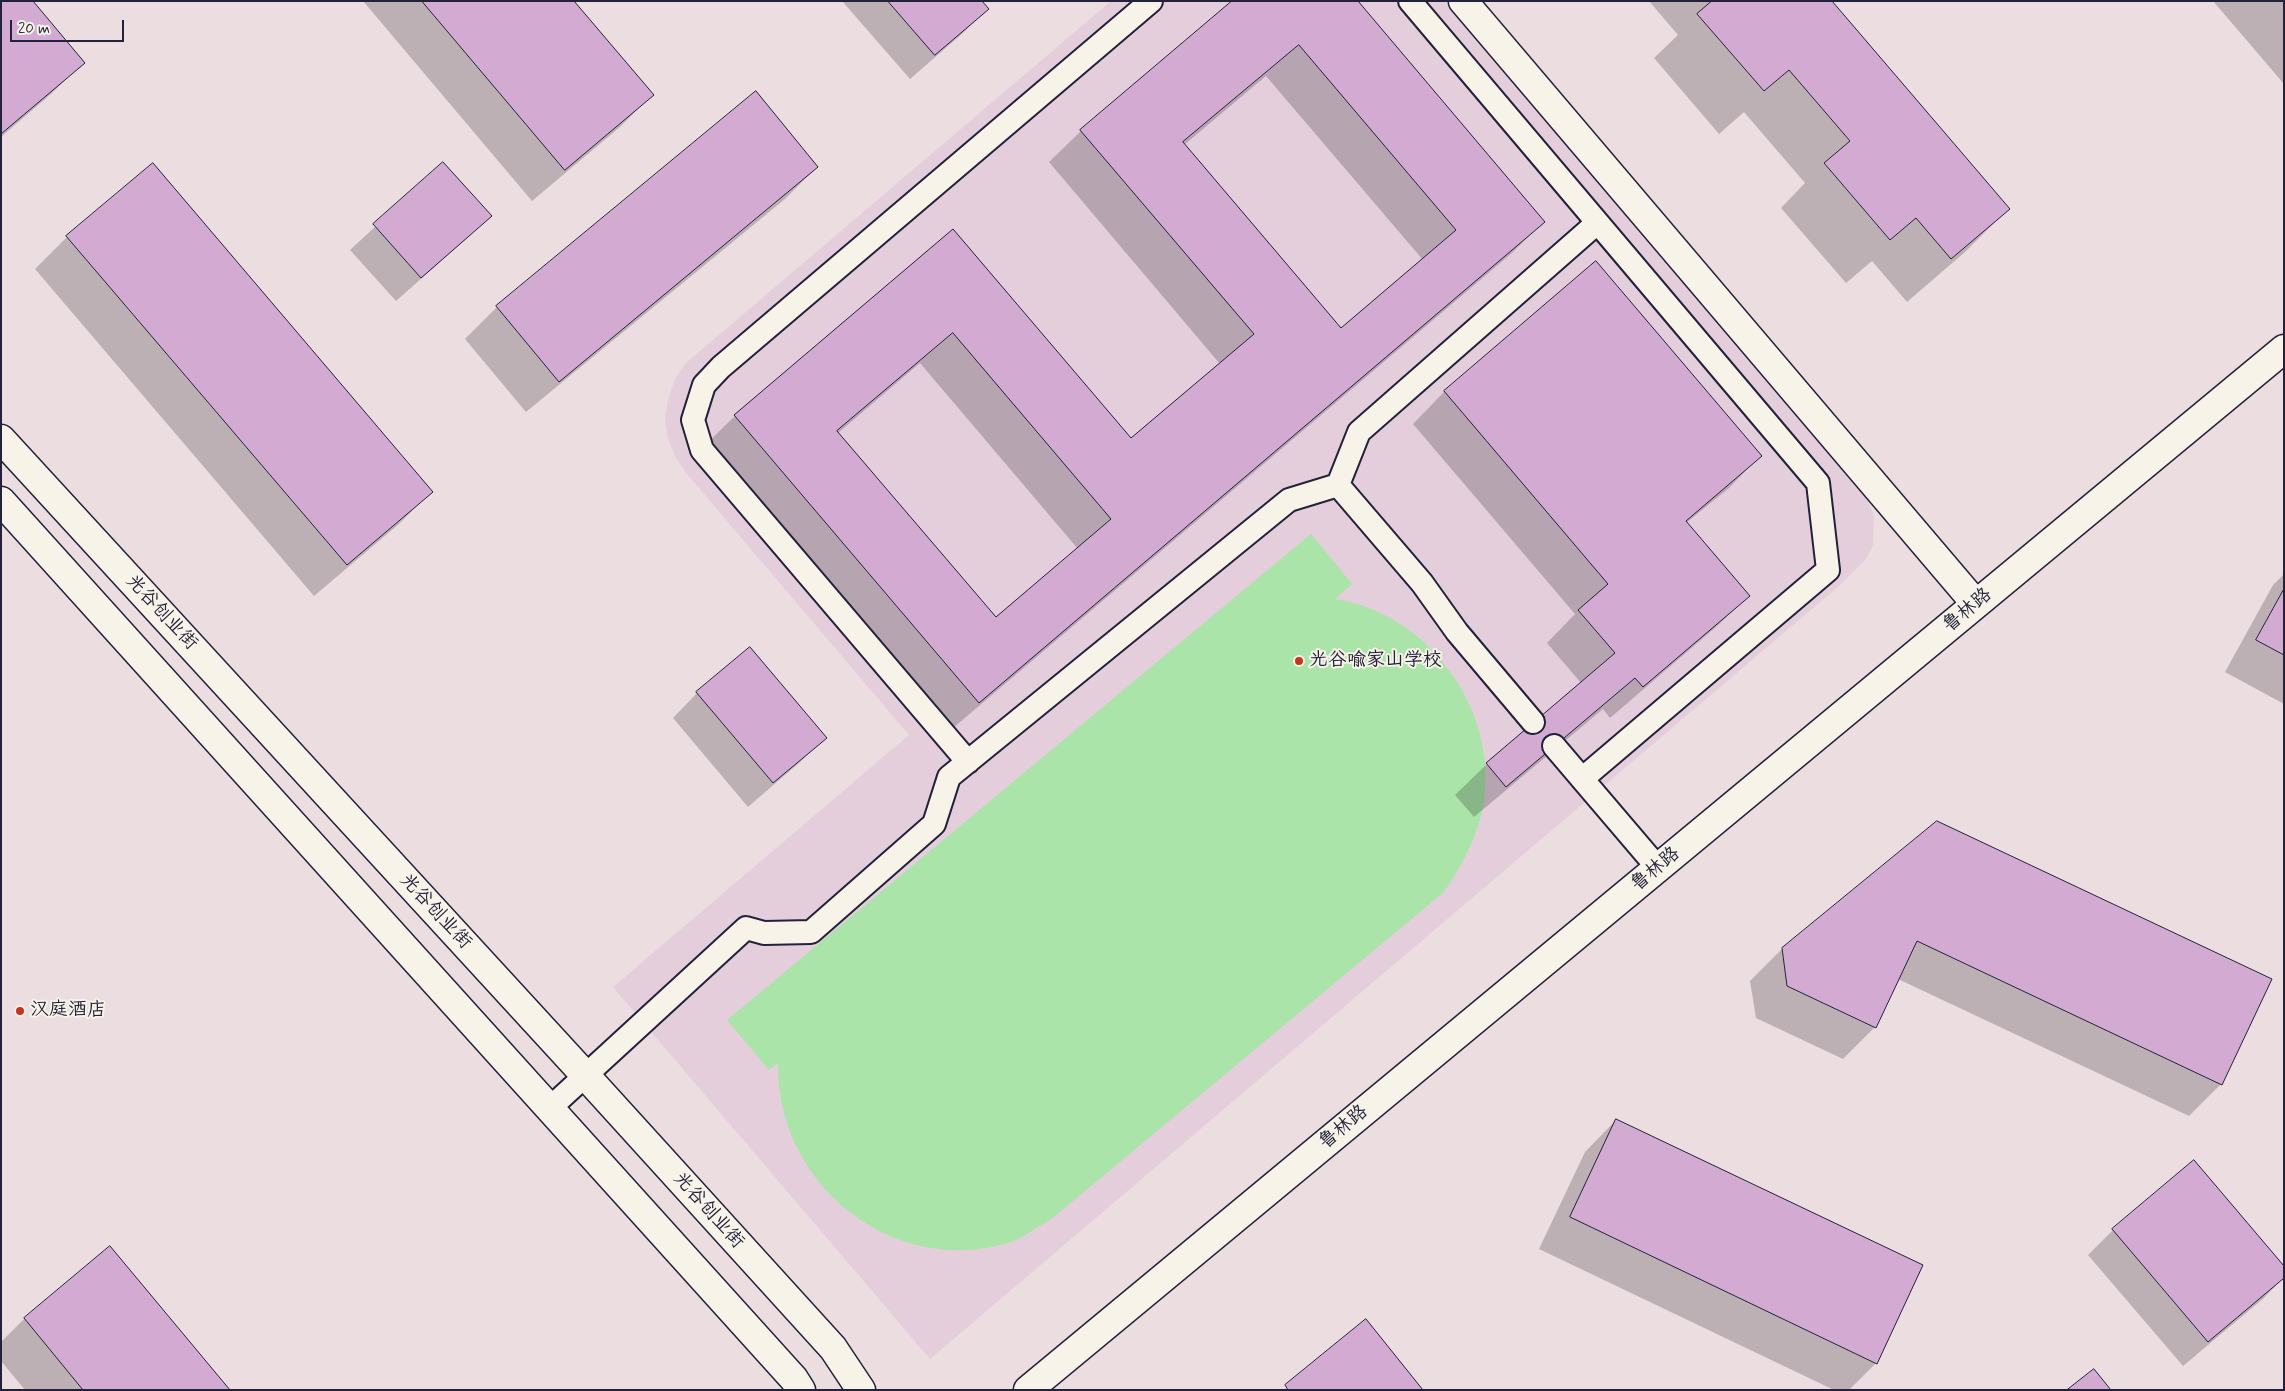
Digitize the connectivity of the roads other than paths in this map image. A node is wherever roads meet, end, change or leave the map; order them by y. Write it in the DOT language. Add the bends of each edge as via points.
graph roads {
  1 [pos="1151,1"];
  2 [pos="1410,1"];
  3 [pos="1463,1"];
  4 [pos="1597,223"];
  5 [pos="2284,349"];
  6 [pos="1,439"];
  7 [pos="1338,485"];
  8 [pos="1,501"];
  9 [pos="1976,604"];
  10 [pos="1534,722"];
  11 [pos="1554,746"];
  12 [pos="968,762"];
  13 [pos="1582,779"];
  14 [pos="1658,868"];
  15 [pos="585,1075"];
  16 [pos="550,1108"];
  17 [pos="801,1390"];
  18 [pos="861,1390"];
  19 [pos="1028,1390"];
  1 -- 12 [label="lane" via="721,367 704,386 693,420 702,450"];
  2 -- 4 [label="lane"];
  3 -- 9 [label="main road"];
  4 -- 7 [label="lane" via="1359,432"];
  4 -- 13 [label="lane" via="1818,483 1828,570"];
  5 -- 9 [label="main road, 鲁林路"];
  6 -- 15 [label="main road, 光谷创业街"];
  7 -- 10 [label="lane"];
  7 -- 12 [label="lane" via="1289,500"];
  8 -- 16 [label="main road"];
  9 -- 14 [label="main road, 鲁林路"];
  11 -- 13 [label="lane"];
  12 -- 15 [label="lane" via="949,777 934,824 811,932 764,933 746,928"];
  13 -- 14 [label="lane"];
  14 -- 19 [label="main road, 鲁林路"];
  15 -- 16 [label="lane"];
  15 -- 18 [label="main road, 光谷创业街" via="833,1348"];
  16 -- 17 [label="main road"];
}
